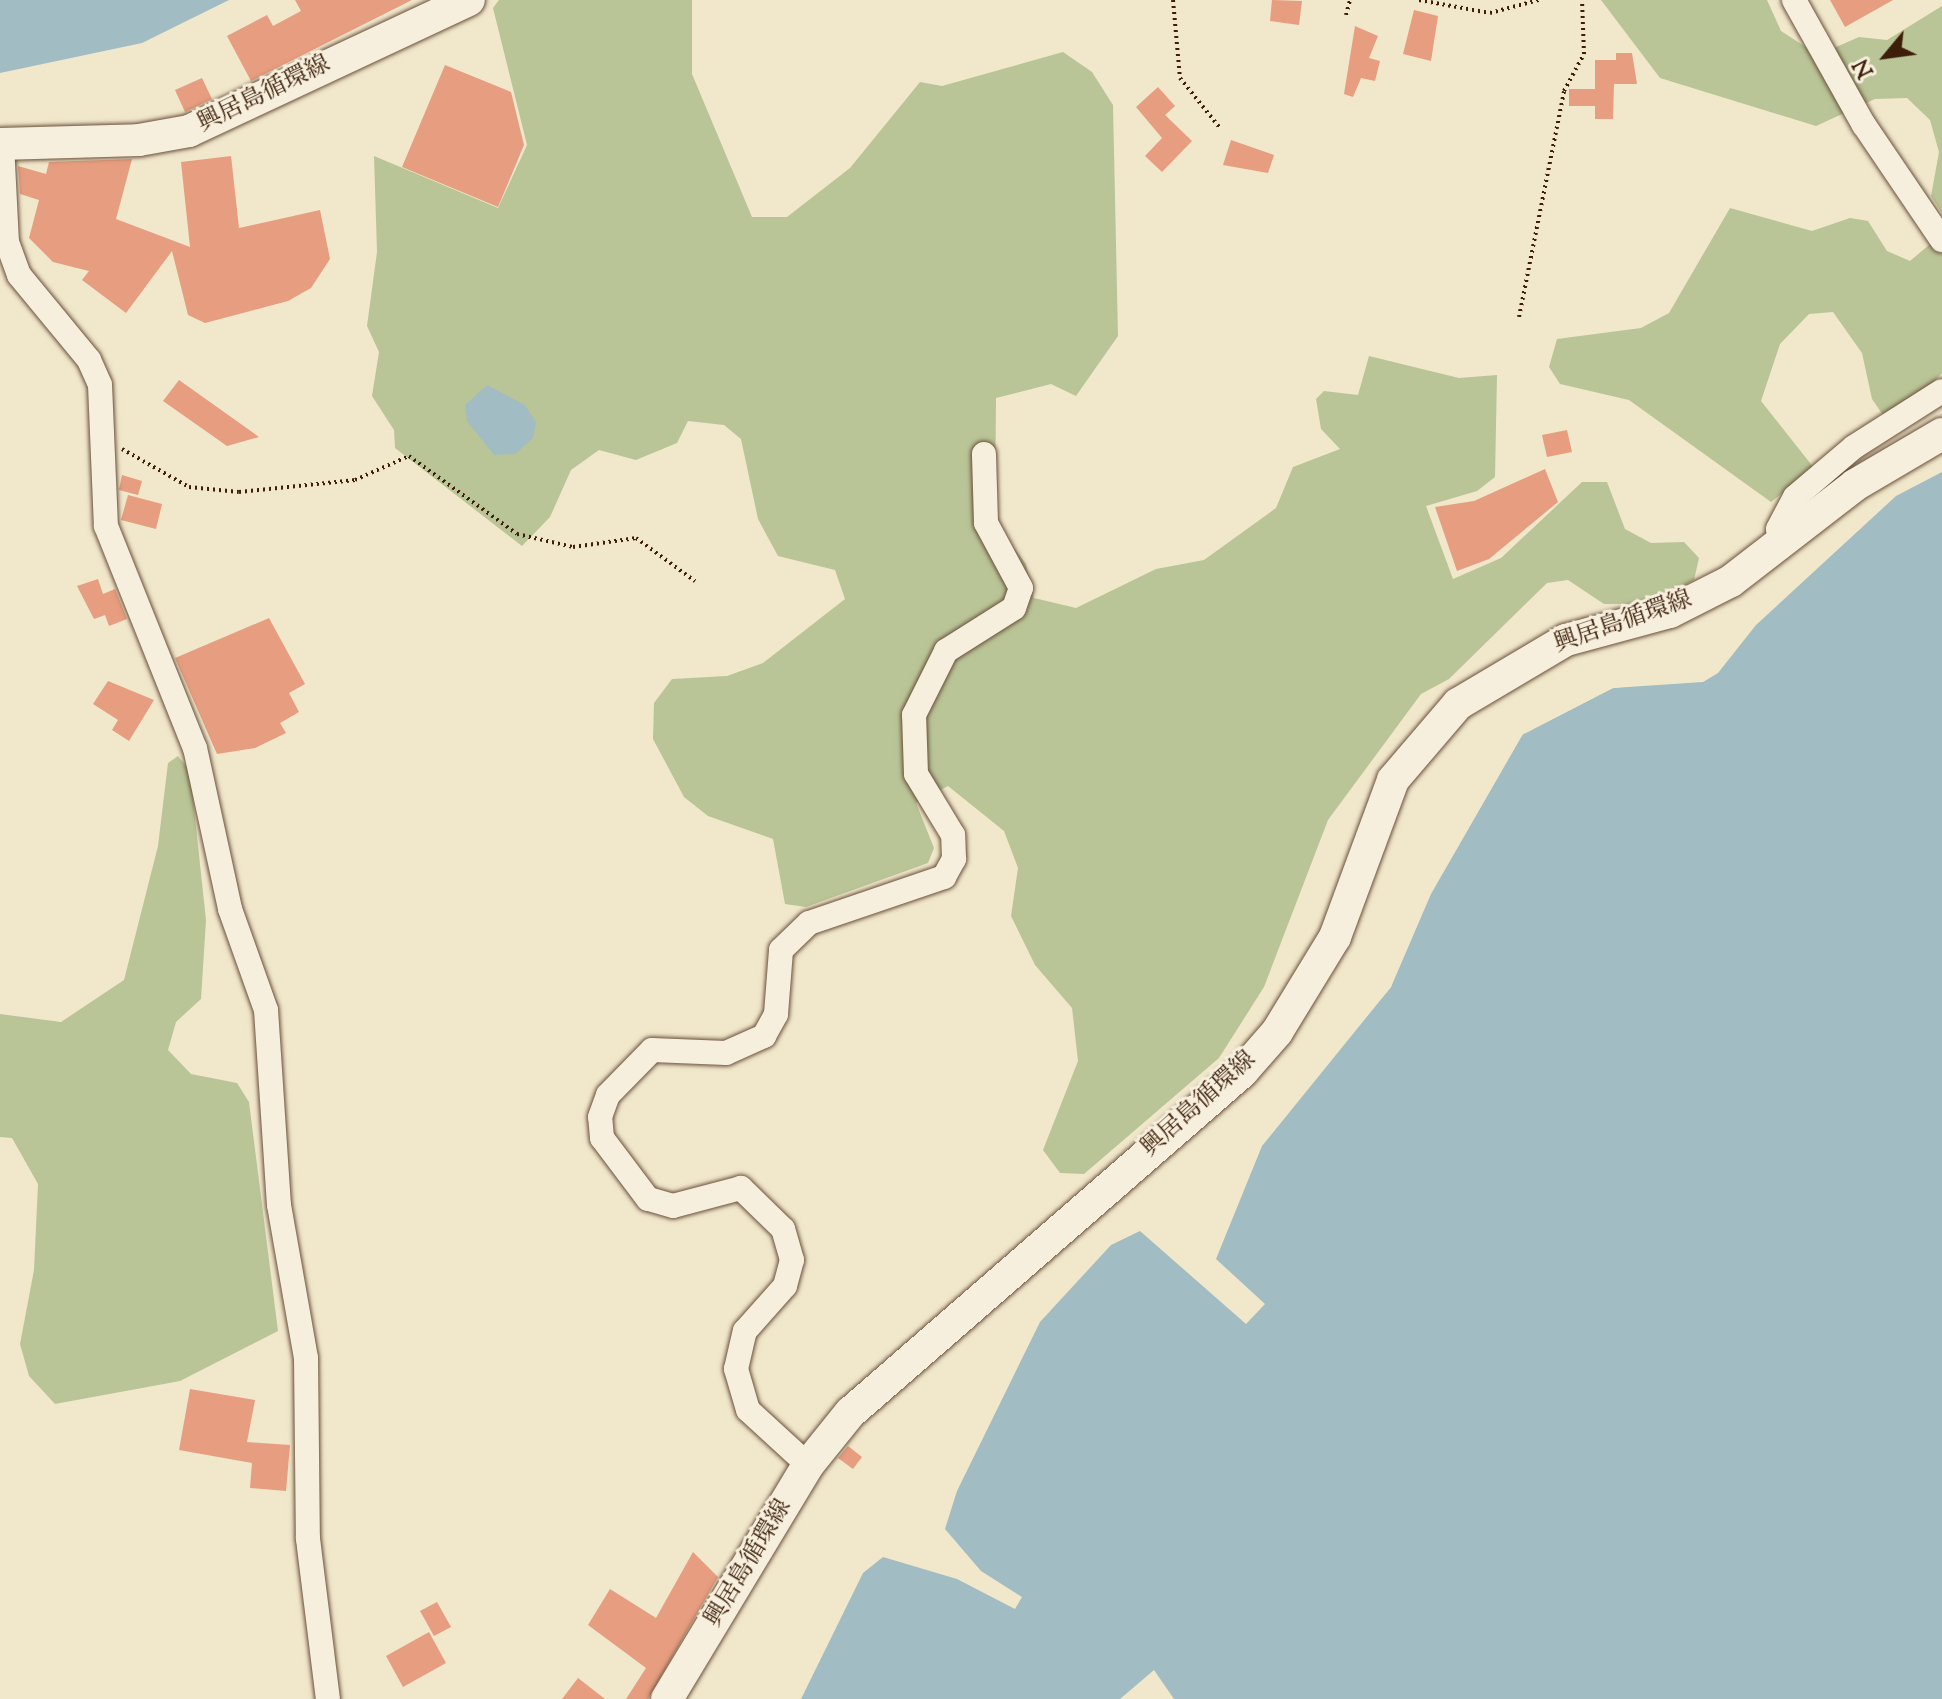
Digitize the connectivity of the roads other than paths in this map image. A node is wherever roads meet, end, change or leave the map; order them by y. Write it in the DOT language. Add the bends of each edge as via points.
graph roads {
  1 [pos="469,0"];
  2 [pos="1794,0"];
  3 [pos="1,144"];
  4 [pos="1942,240"];
  5 [pos="1942,391"];
  6 [pos="1942,434"];
  7 [pos="984,454"];
  8 [pos="1781,547"];
  9 [pos="808,1465"];
  10 [pos="328,1699"];
  11 [pos="667,1699"];
  1 -- 3 [label="main road, 興居島循環線" via="189,131 139,140"];
  2 -- 4 [label="street" via="1864,125"];
  3 -- 10 [label="street" via="7,242 19,275 89,360 100,385 106,526 195,748 230,909 266,1010 279,1205 306,1358 308,1539"];
  5 -- 8 [label="street" via="1854,447 1795,497 1778,529"];
  6 -- 8 [label="main road, 興居島循環線" via="1855,485"];
  7 -- 9 [label="street" via="986,523 1021,588 1014,608 946,651 914,715 916,774 953,835 954,859 944,877 809,923 781,950 776,1014 764,1036 726,1053 652,1050 608,1095 600,1117 602,1138 648,1199 673,1206 741,1188 783,1229 792,1260 785,1286 745,1331 736,1369 748,1410"];
  8 -- 9 [label="main road, 興居島循環線" via="1670,612 1527,657 1458,704 1393,780 1335,937 1277,1032 1204,1105 884,1379"];
  9 -- 11 [label="main road, 興居島循環線"];
}
